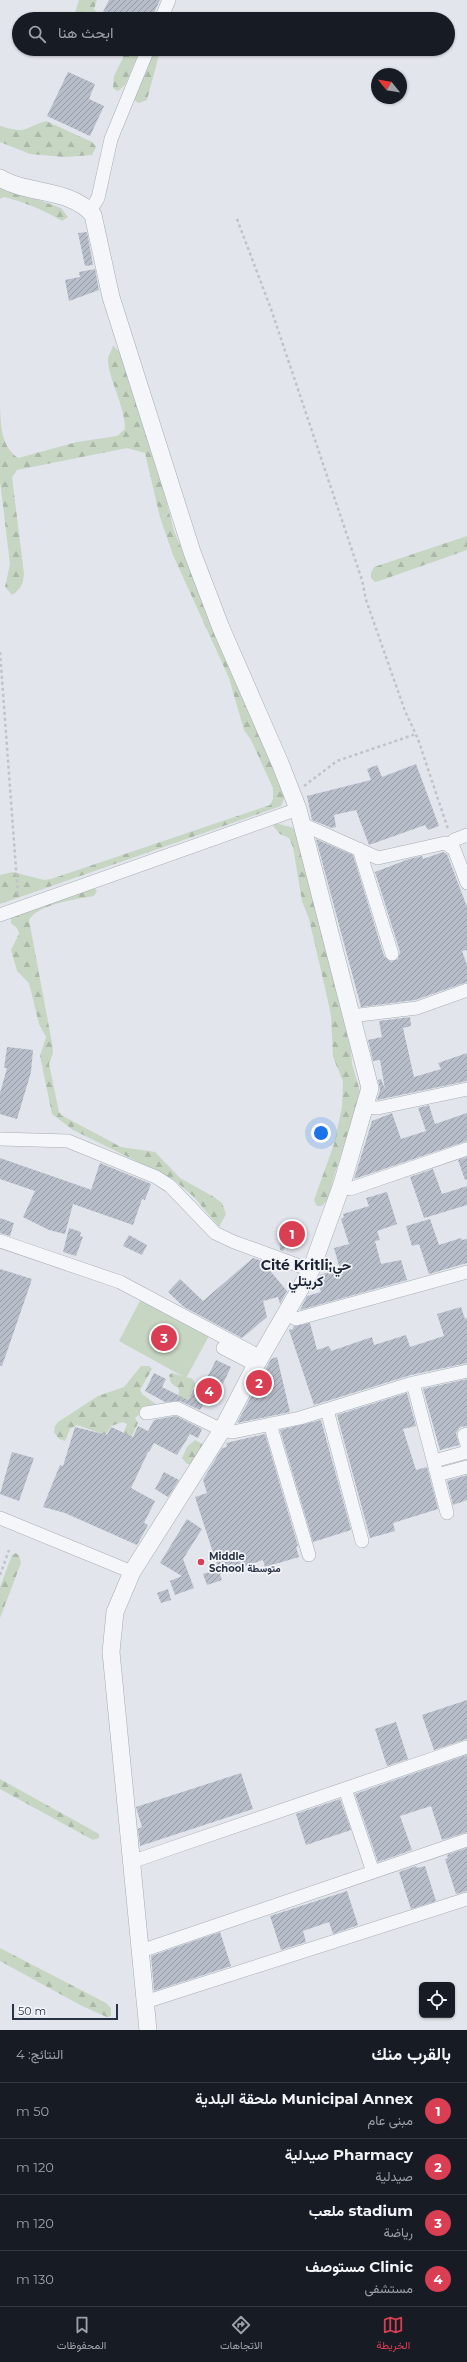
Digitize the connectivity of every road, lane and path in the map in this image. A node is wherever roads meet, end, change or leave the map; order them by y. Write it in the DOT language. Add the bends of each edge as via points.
graph roads {
  1 [pos="170,0"];
  2 [pos="164,12"];
  3 [pos="145,56"];
  4 [pos="0,178"];
  5 [pos="90,211"];
  6 [pos="237,218"];
  7 [pos="0,652"];
  8 [pos="416,734"];
  9 [pos="297,809"];
  10 [pos="467,835"];
  11 [pos="451,845"];
  12 [pos="361,855"];
  13 [pos="467,883"];
  14 [pos="18,909"];
  15 [pos="0,915"];
  16 [pos="392,954"];
  17 [pos="467,990"];
  18 [pos="351,1016"];
  19 [pos="467,1089"];
  20 [pos="364,1107"];
  21 [pos="0,1139"];
  22 [pos="467,1149"];
  23 [pos="341,1187"];
  24 [pos="0,1241"];
  25 [pos="311,1270"];
  26 [pos="467,1272"];
  27 [pos="286,1314"];
  28 [pos="258,1361"];
  29 [pos="467,1371"];
  30 [pos="412,1383"];
  31 [pos="327,1410"];
  32 [pos="146,1413"];
  33 [pos="270,1424"];
  34 [pos="222,1430"];
  35 [pos="467,1434"];
  36 [pos="467,1445"];
  37 [pos="467,1452"];
  38 [pos="434,1461"];
  39 [pos="467,1467"];
  40 [pos="437,1475"];
  41 [pos="448,1513"];
  42 [pos="0,1518"];
  43 [pos="362,1541"];
  44 [pos="9,1550"];
  45 [pos="309,1555"];
  46 [pos="132,1572"];
  47 [pos="0,1575"];
  48 [pos="467,1747"];
  49 [pos="345,1789"];
  50 [pos="467,1840"];
  51 [pos="131,1862"];
  52 [pos="373,1872"];
  53 [pos="467,1899"];
  54 [pos="141,1951"];
  55 [pos="146,2002"];
  56 [pos="148,2030"];
  1 -- 2 [label="street"];
  3 -- 5 [label="street" via="111,139 98,198"];
  4 -- 5 [label="street" via="70,199"];
  5 -- 9 [label="street" via="95,220 100,254 116,314 192,552"];
  6 -- 8 [label="path" via="271,309 371,615 405,711"];
  7 -- 14 [label="path"];
  8 -- 9 [label="path" via="337,761"];
  8 -- 11 [label="path"];
  9 -- 12 [label="street"];
  9 -- 14 [label="street"];
  9 -- 18 [label="street"];
  10 -- 11 [label="street" via="454,840"];
  11 -- 12 [label="street" via="440,844 378,858"];
  11 -- 13 [label="street"];
  12 -- 16 [label="street"];
  14 -- 15 [label="street"];
  17 -- 18 [label="street" via="417,1008"];
  18 -- 20 [label="street" via="370,1088"];
  19 -- 20 [label="street" via="378,1108"];
  20 -- 23 [label="street"];
  21 -- 25 [label="street" via="68,1141 156,1177 170,1186 220,1236"];
  22 -- 23 [label="street" via="350,1189"];
  23 -- 25 [label="street"];
  24 -- 28 [label="street" via="120,1282 217,1335 213,1342"];
  25 -- 27 [label="street"];
  26 -- 27 [label="street" via="296,1319"];
  27 -- 28 [label="street"];
  28 -- 34 [label="street"];
  29 -- 30 [label="street"];
  30 -- 31 [label="street"];
  30 -- 38 [label="street"];
  31 -- 33 [label="street"];
  31 -- 43 [label="street"];
  32 -- 34 [label="street" via="177,1408"];
  33 -- 34 [label="street" via="233,1432"];
  33 -- 45 [label="street"];
  34 -- 46 [label="street"];
  35 -- 36 [label="street" via="464,1435"];
  37 -- 38 [label="street"];
  38 -- 40 [label="street"];
  39 -- 40 [label="street"];
  40 -- 41 [label="street"];
  42 -- 46 [label="street"];
  44 -- 47 [label="path"];
  46 -- 51 [label="street" via="115,1612 111,1652"];
  48 -- 49 [label="street"];
  49 -- 51 [label="street"];
  49 -- 52 [label="street"];
  50 -- 52 [label="street"];
  51 -- 54 [label="street"];
  52 -- 54 [label="street"];
  53 -- 55 [label="street"];
  54 -- 55 [label="street"];
  55 -- 56 [label="street"];
}
